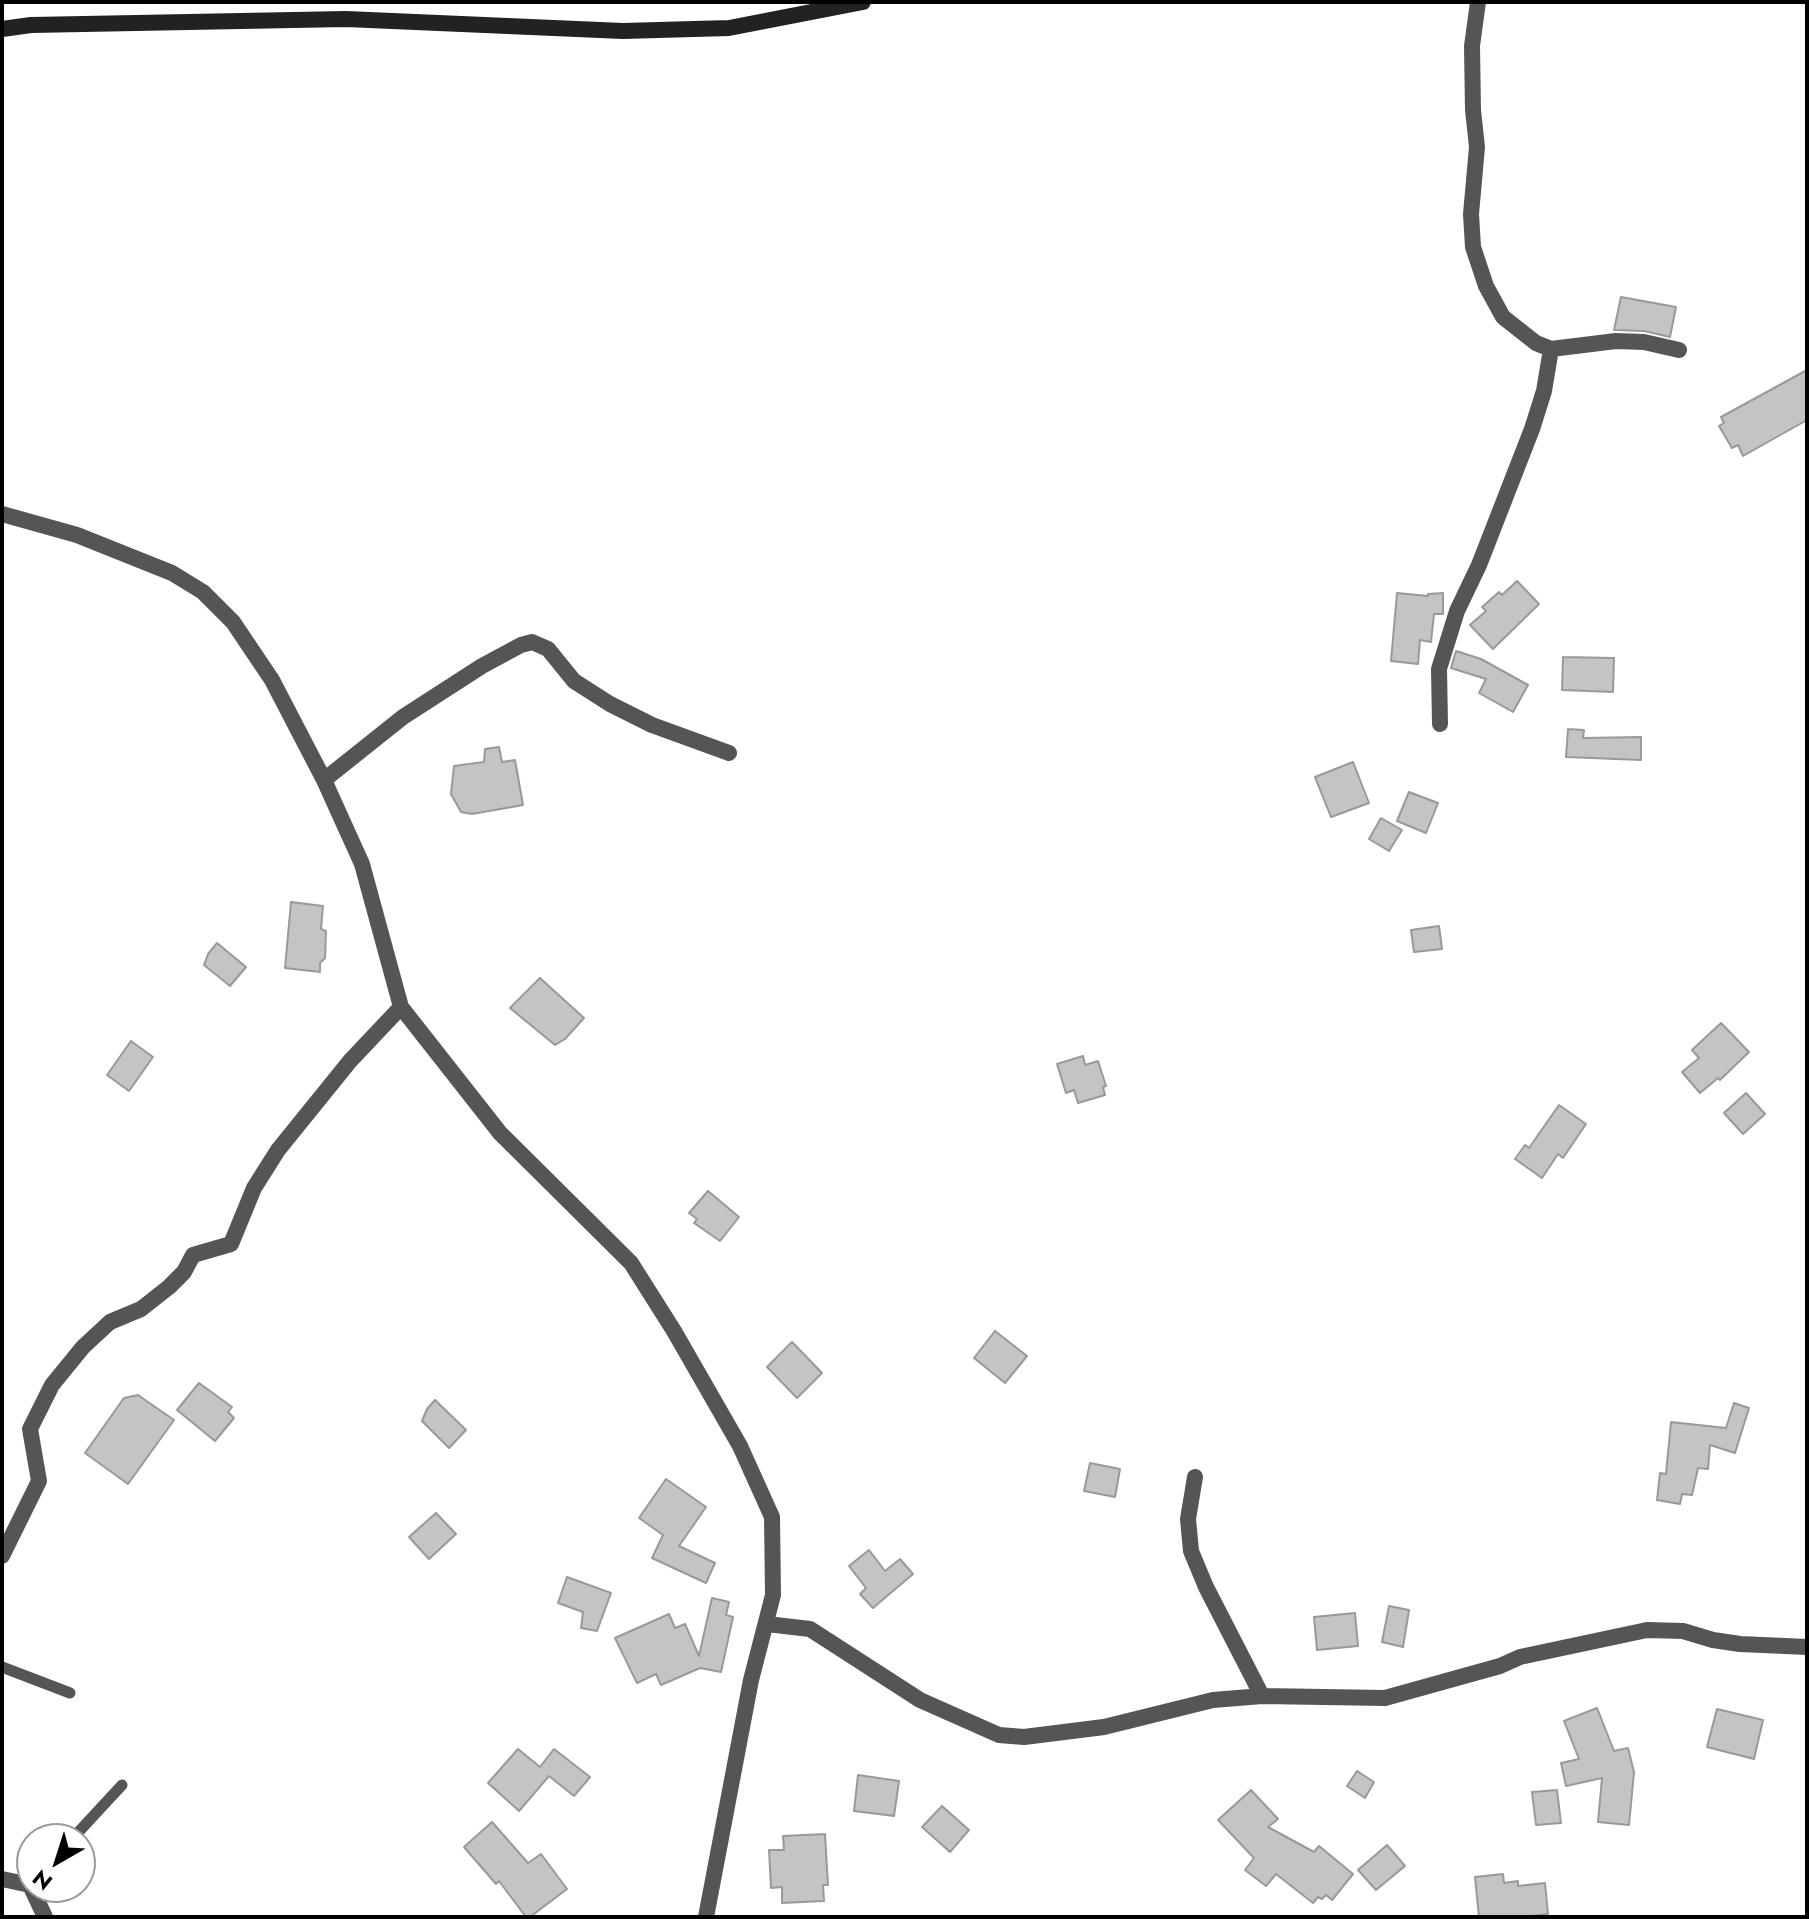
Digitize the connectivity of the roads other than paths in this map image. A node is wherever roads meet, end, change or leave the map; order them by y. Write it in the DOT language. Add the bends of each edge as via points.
graph roads {
  1 [pos="863,2"];
  2 [pos="1478,2"];
  3 [pos="2,29"];
  4 [pos="1551,349"];
  5 [pos="1679,350"];
  6 [pos="2,514"];
  7 [pos="1440,724"];
  8 [pos="729,753"];
  9 [pos="324,780"];
  10 [pos="401,1007"];
  11 [pos="1195,1477"];
  12 [pos="2,1556"];
  13 [pos="767,1624"];
  14 [pos="1807,1647"];
  15 [pos="2,1667"];
  16 [pos="70,1693"];
  17 [pos="1262,1696"];
  18 [pos="122,1785"];
  19 [pos="87,1823"];
  20 [pos="706,1917"];
  1 -- 3 [label="street" via="729,28 638,31 346,19"];
  2 -- 4 [label="street" via="1472,46 1477,147 1473,247 1503,317"];
  4 -- 5 [label="street" via="1616,341"];
  4 -- 7 [label="street" via="1532,429 1457,611 1439,669"];
  6 -- 9 [label="street" via="77,535 172,573 203,592 233,622 272,680"];
  8 -- 9 [label="street" via="610,704 574,681 548,649 532,642 482,666 403,717"];
  9 -- 10 [label="street" via="362,864"];
  10 -- 12 [label="street" via="278,1150 254,1188 231,1244 193,1255 169,1287 141,1309 110,1322 52,1385 30,1429 39,1481"];
  10 -- 13 [label="street" via="500,1133 631,1263 674,1331 740,1446 772,1517 773,1595"];
  11 -- 17 [label="street" via="1188,1519 1191,1551"];
  13 -- 17 [label="street" via="810,1629 920,1700 999,1735 1055,1735 1213,1700"];
  13 -- 20 [label="street" via="751,1680"];
  14 -- 17 [label="street" via="1740,1644 1683,1631 1647,1630 1520,1657 1385,1698"];
  15 -- 16 [label="lane"];
  18 -- 19 [label="lane"];
}
